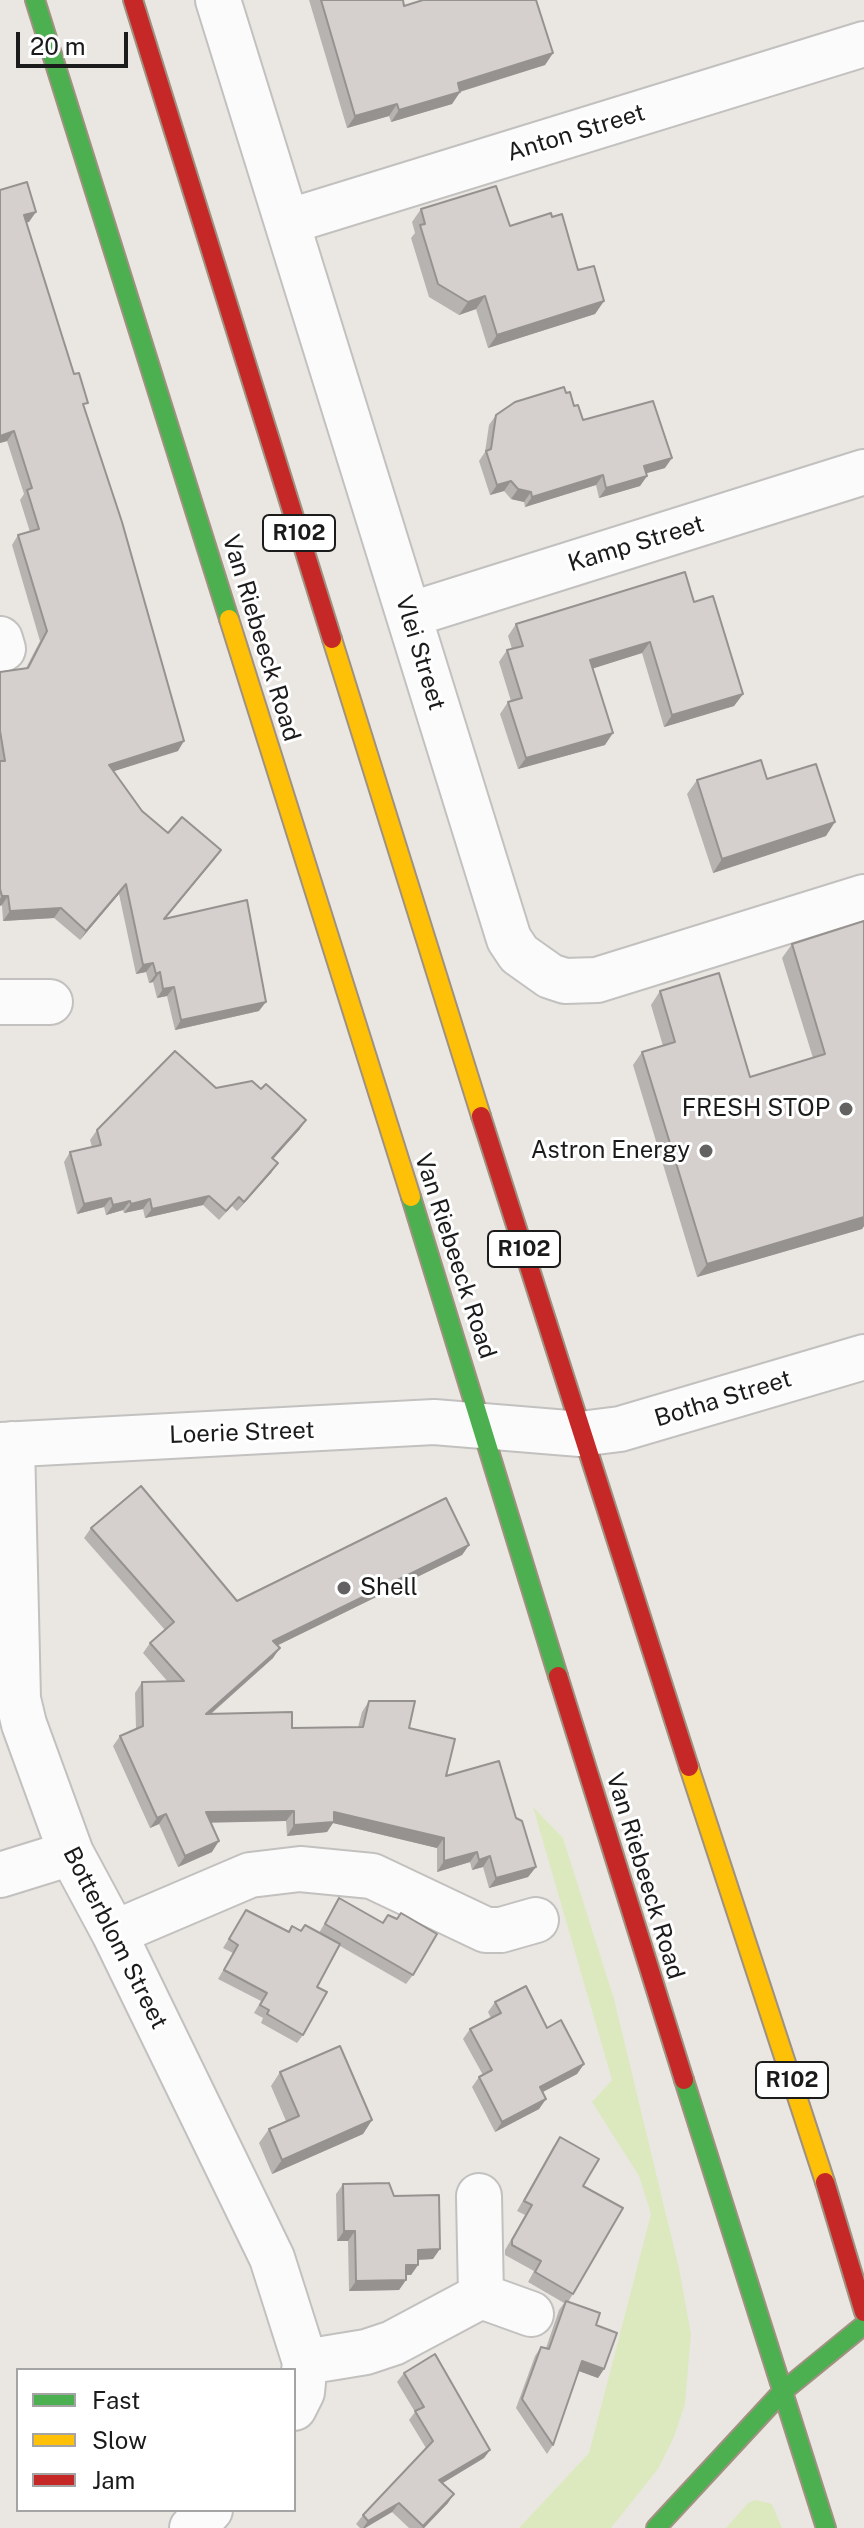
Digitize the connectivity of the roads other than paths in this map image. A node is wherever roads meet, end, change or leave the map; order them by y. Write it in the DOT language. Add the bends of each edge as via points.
graph roads {
  1 [pos="35,0"];
  2 [pos="133,0"];
  3 [pos="218,0"];
  4 [pos="864,44"];
  5 [pos="76,67"];
  6 [pos="74,120"];
  7 [pos="287,222"];
  8 [pos="864,472"];
  9 [pos="409,615"];
  10 [pos="864,897"];
  11 [pos="0,1002"];
  12 [pos="50,1002"];
  13 [pos="863,1362"];
  14 [pos="484,1428"];
  15 [pos="580,1434"];
  16 [pos="6,1445"];
  17 [pos="71,1853"];
  18 [pos="0,1875"];
  19 [pos="536,1920"];
  20 [pos="114,1933"];
  21 [pos="479,2196"];
  22 [pos="481,2296"];
  23 [pos="864,2312"];
  24 [pos="531,2314"];
  25 [pos="864,2325"];
  26 [pos="305,2362"];
  27 [pos="782,2392"];
  28 [pos="296,2404"];
  29 [pos="208,2512"];
  30 [pos="192,2528"];
  31 [pos="656,2528"];
  32 [pos="826,2528"];
  1 -- 6 [label="main road, Van Riebeeck Road"];
  2 -- 15 [label="main road, R102"];
  3 -- 7 [label="street, Vlei Street"];
  4 -- 7 [label="street, Anton Street"];
  5 -- 6 [label="main road"];
  6 -- 14 [label="main road, Van Riebeeck Road"];
  7 -- 9 [label="street, Vlei Street"];
  8 -- 9 [label="street, Kamp Street"];
  9 -- 10 [label="street, Vlei Street" via="509,939 533,968 565,981 597,980"];
  11 -- 12 [label="street"];
  13 -- 15 [label="street, Botha Street" via="620,1429"];
  14 -- 15 [label="street, Botha Street"];
  14 -- 16 [label="street, Loerie Street" via="434,1422"];
  14 -- 27 [label="main road, Van Riebeeck Road" via="606,1837"];
  15 -- 23 [label="main road, R102"];
  16 -- 17 [label="street, Botterblom Street" via="18,1699"];
  17 -- 18 [label="street"];
  17 -- 20 [label="street, Botterblom Street"];
  19 -- 20 [label="street" via="486,1930 372,1876 300,1869 250,1875"];
  20 -- 26 [label="street, Botterblom Street" via="272,2258"];
  21 -- 22 [label="street"];
  22 -- 24 [label="street"];
  22 -- 26 [label="street" via="393,2343"];
  25 -- 27 [label="main road"];
  26 -- 28 [label="street, Botterblom Street"];
  27 -- 31 [label="main road"];
  27 -- 32 [label="main road, Van Riebeeck Road"];
  29 -- 30 [label="street"];
}
